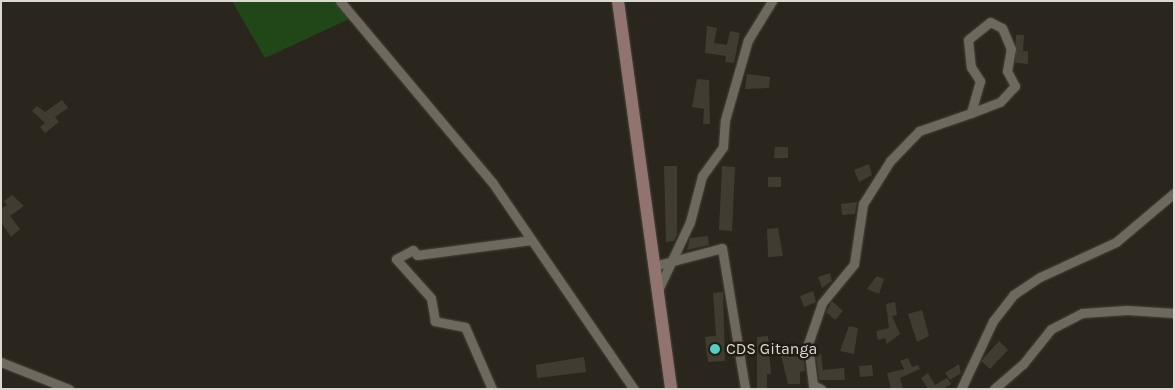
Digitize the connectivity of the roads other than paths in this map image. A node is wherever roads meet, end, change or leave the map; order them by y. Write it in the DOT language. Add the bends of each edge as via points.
graph roads {
  1 [pos="340,1"];
  2 [pos="618,1"];
  3 [pos="772,1"];
  4 [pos="971,113"];
  5 [pos="1174,194"];
  6 [pos="532,240"];
  7 [pos="671,263"];
  8 [pos="654,266"];
  9 [pos="658,291"];
  10 [pos="1174,313"];
  11 [pos="1,362"];
  12 [pos="69,389"];
  13 [pos="492,389"];
  14 [pos="634,389"];
  15 [pos="671,389"];
  16 [pos="745,389"];
  17 [pos="821,389"];
  18 [pos="961,389"];
  19 [pos="994,389"];
  1 -- 6 [label="street" via="492,182"];
  2 -- 8 [label="main road"];
  3 -- 7 [label="street" via="748,40 725,120 723,147 702,176 690,222"];
  4 -- 4 [label="street" via="1000,102 1014,86 1007,71 1011,49 1002,28 990,22 968,40 971,67 980,81"];
  4 -- 17 [label="street" via="919,131 890,161 863,204 854,264 822,303 808,344 813,385"];
  5 -- 18 [label="street" via="1116,242 1040,277 1013,295 993,322"];
  6 -- 13 [label="street" via="417,255 413,250 396,259 431,298 436,321 465,327"];
  6 -- 14 [label="street"];
  7 -- 8 [label="street"];
  7 -- 9 [label="street"];
  7 -- 16 [label="street" via="722,248"];
  8 -- 9 [label="main road"];
  9 -- 15 [label="main road"];
  10 -- 19 [label="street" via="1127,310 1082,313 1051,329 1023,364"];
  11 -- 12 [label="street"];
}
